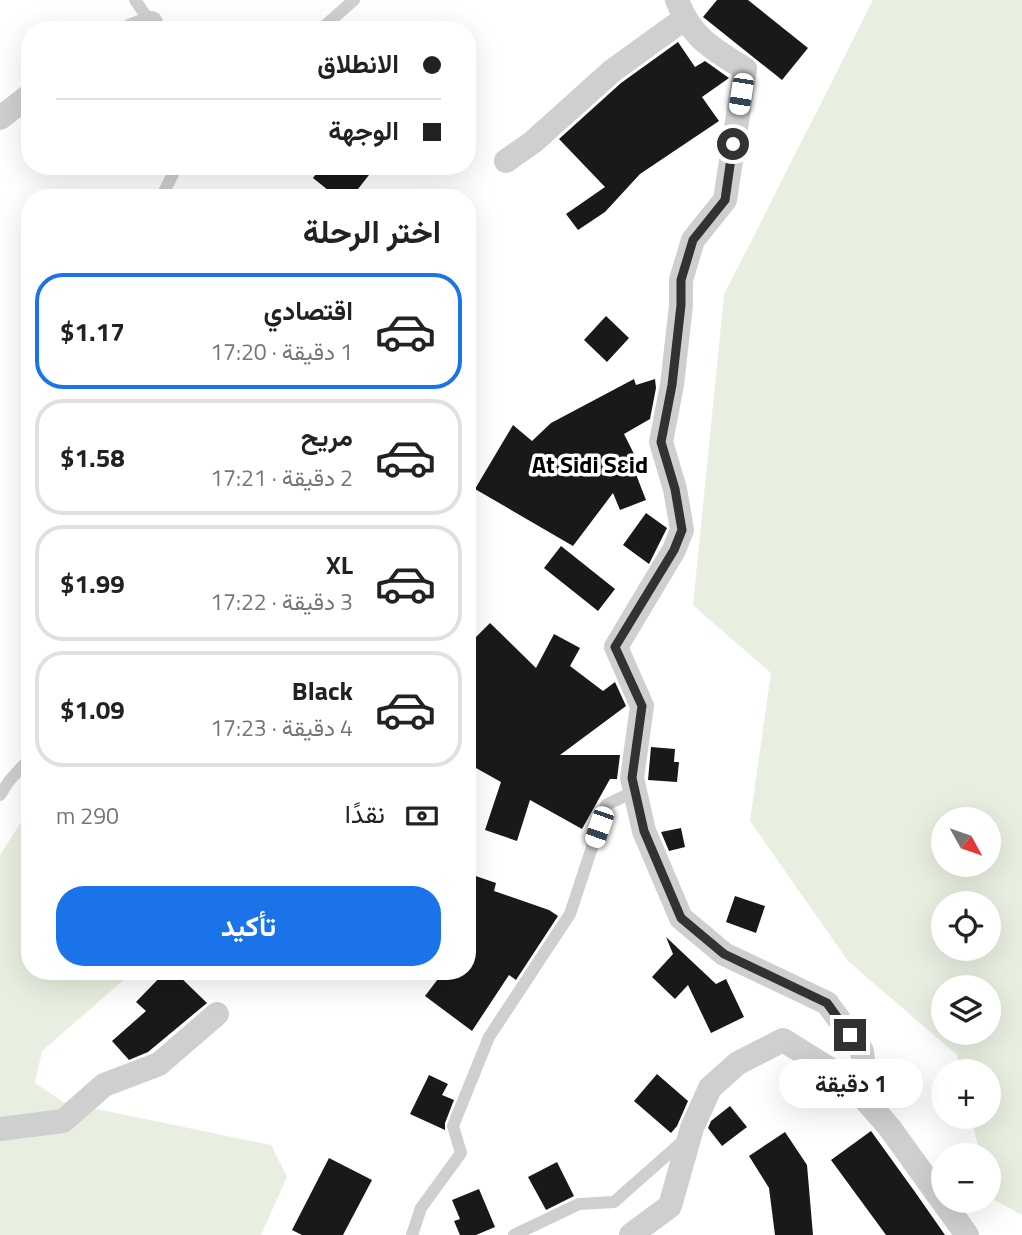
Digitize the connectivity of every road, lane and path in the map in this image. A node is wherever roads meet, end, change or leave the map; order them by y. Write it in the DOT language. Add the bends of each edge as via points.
graph roads {
  1 [pos="135,0"];
  2 [pos="354,0"];
  3 [pos="681,10"];
  4 [pos="144,21"];
  5 [pos="330,21"];
  6 [pos="21,102"];
  7 [pos="0,118"];
  8 [pos="506,161"];
  9 [pos="21,769"];
  10 [pos="635,791"];
  11 [pos="0,795"];
  12 [pos="217,1014"];
  13 [pos="869,1104"];
  14 [pos="0,1129"];
  15 [pos="690,1135"];
  16 [pos="412,1235"];
  17 [pos="514,1235"];
  18 [pos="631,1235"];
  19 [pos="967,1235"];
  1 -- 4 [label="lane"];
  2 -- 5 [label="lane"];
  3 -- 8 [label="street"];
  3 -- 10 [label="street" via="704,43 746,69 725,200 693,240 681,280 672,385 661,442 682,530 615,647 642,706 632,778"];
  6 -- 7 [label="street"];
  9 -- 11 [label="lane"];
  10 -- 13 [label="street" via="644,831 681,918 724,954 827,1003 862,1051"];
  10 -- 16 [label="lane" via="606,805 570,914 489,1037 453,1126 461,1153 421,1208"];
  12 -- 14 [label="street" via="159,1064 104,1085 63,1121"];
  13 -- 15 [label="street" via="849,1081 783,1040 738,1063 710,1088"];
  13 -- 19 [label="street"];
  15 -- 17 [label="lane" via="614,1202 579,1204"];
  15 -- 18 [label="street" via="670,1206"];
}
